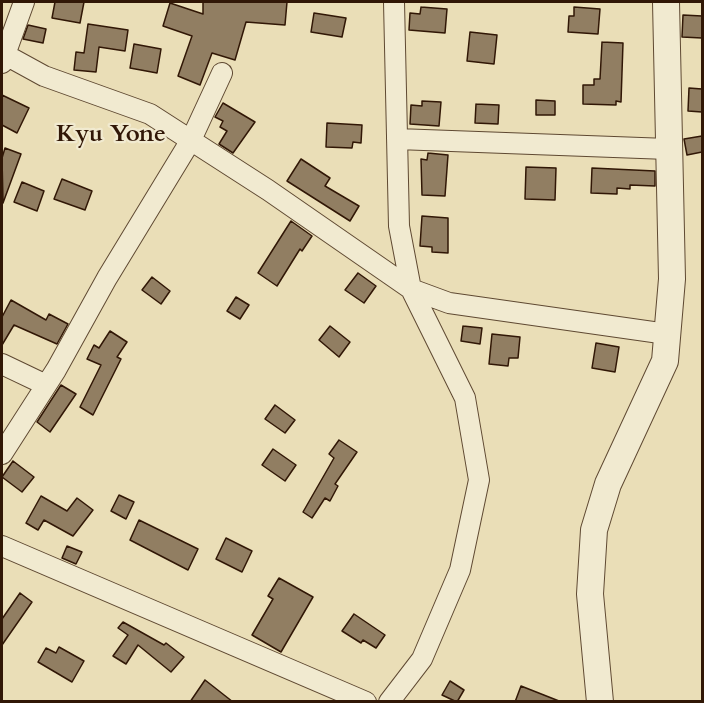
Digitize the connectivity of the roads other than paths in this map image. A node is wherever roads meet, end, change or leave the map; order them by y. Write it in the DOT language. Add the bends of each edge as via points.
graph roads {
  1 [pos="24,2"];
  2 [pos="394,2"];
  3 [pos="666,2"];
  4 [pos="3,57"];
  5 [pos="222,73"];
  6 [pos="397,139"];
  7 [pos="191,140"];
  8 [pos="668,148"];
  9 [pos="411,289"];
  10 [pos="667,334"];
  11 [pos="2,364"];
  12 [pos="46,385"];
  13 [pos="2,454"];
  14 [pos="2,546"];
  15 [pos="366,702"];
  16 [pos="389,702"];
  17 [pos="600,702"];
  1 -- 4 [label="street"];
  2 -- 6 [label="street"];
  3 -- 8 [label="street"];
  4 -- 7 [label="street" via="150,114"];
  5 -- 7 [label="street"];
  6 -- 8 [label="street"];
  6 -- 9 [label="street" via="399,226"];
  7 -- 9 [label="street"];
  7 -- 12 [label="street"];
  8 -- 10 [label="street" via="672,279"];
  9 -- 10 [label="street" via="448,303"];
  9 -- 16 [label="street" via="465,398 479,480 460,570 422,659"];
  10 -- 17 [label="street" via="665,361 608,484 594,530 590,594"];
  11 -- 12 [label="street"];
  12 -- 13 [label="street"];
  14 -- 15 [label="street"];
}
